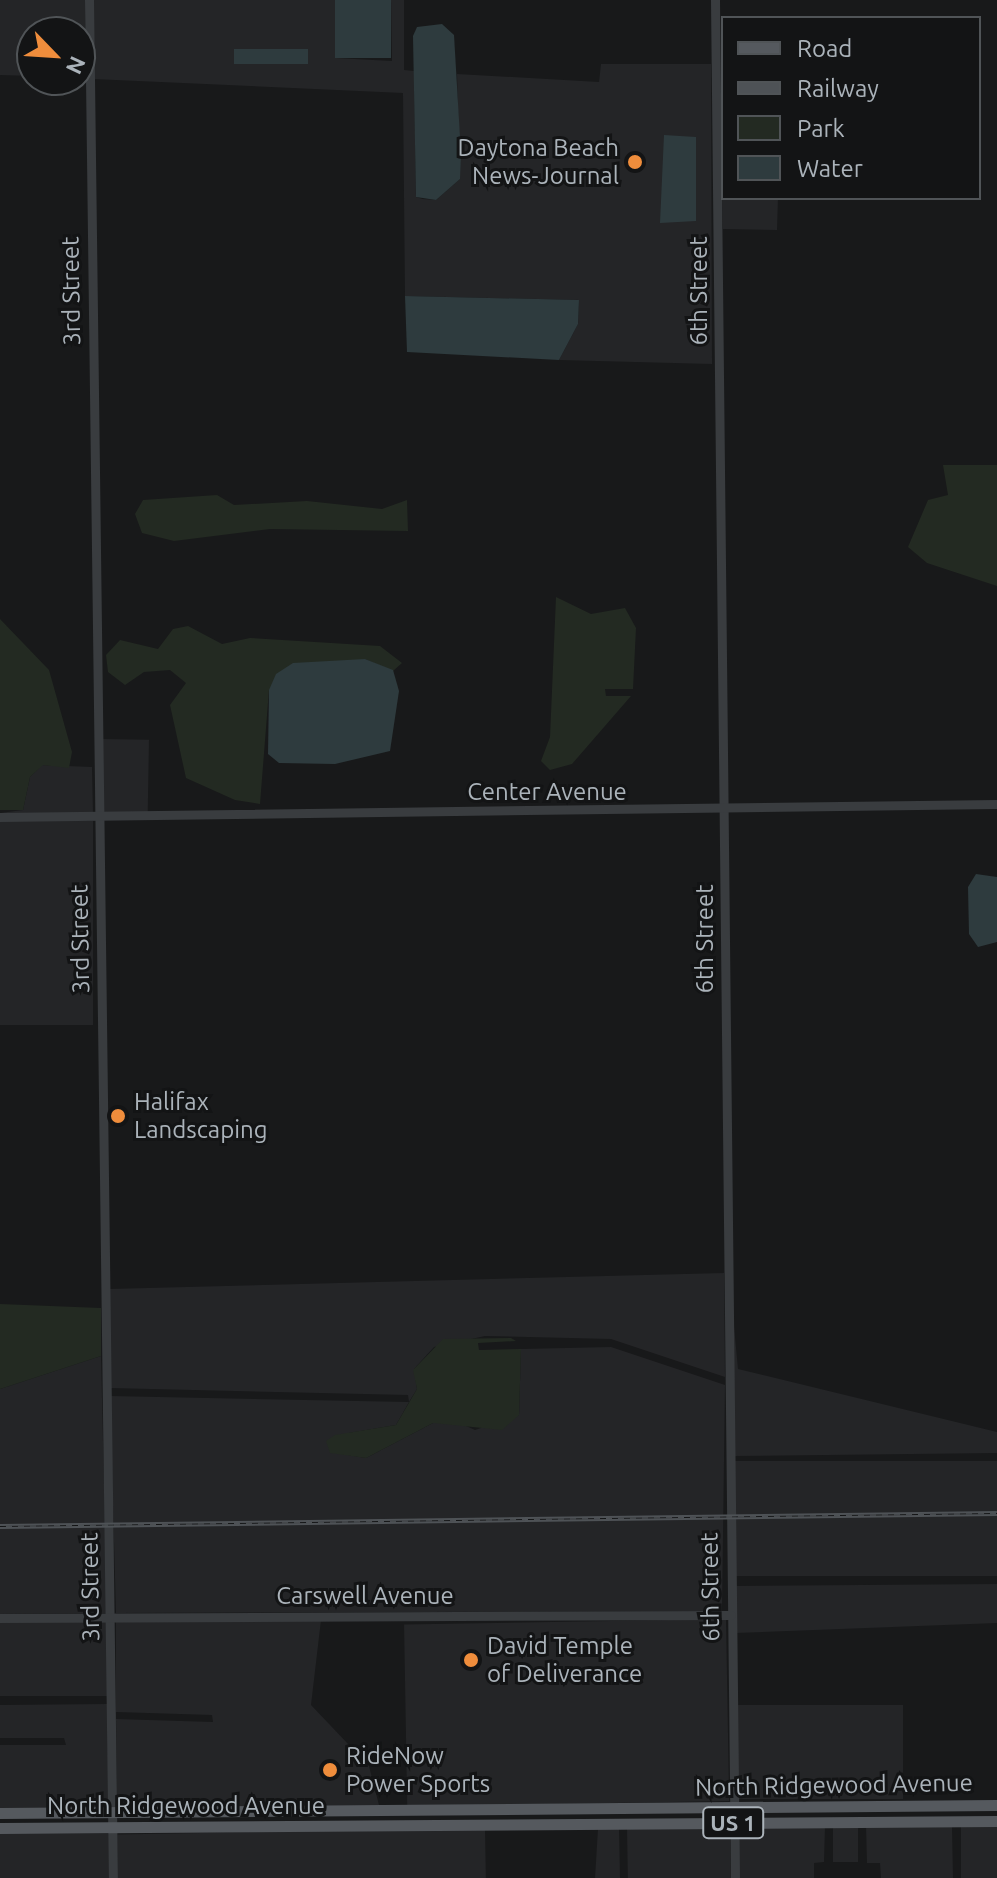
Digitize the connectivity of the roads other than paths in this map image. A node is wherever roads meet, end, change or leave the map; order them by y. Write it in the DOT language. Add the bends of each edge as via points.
graph roads {
  1 [pos="89,0"];
  2 [pos="715,0"];
  3 [pos="997,804"];
  4 [pos="724,811"];
  5 [pos="0,817"];
  6 [pos="97,817"];
  7 [pos="731,1615"];
  8 [pos="111,1617"];
  9 [pos="0,1618"];
  10 [pos="979,1805"];
  11 [pos="997,1805"];
  12 [pos="735,1808"];
  13 [pos="487,1810"];
  14 [pos="513,1810"];
  15 [pos="0,1813"];
  16 [pos="113,1813"];
  17 [pos="956,1821"];
  18 [pos="997,1821"];
  19 [pos="735,1822"];
  20 [pos="469,1825"];
  21 [pos="489,1825"];
  22 [pos="0,1828"];
  23 [pos="113,1828"];
  24 [pos="113,1878"];
  25 [pos="735,1878"];
  1 -- 6 [label="street, 3rd Street"];
  2 -- 4 [label="street, 6th Street"];
  3 -- 4 [label="street, Center Avenue"];
  4 -- 6 [label="street, Center Avenue"];
  4 -- 7 [label="street, 6th Street"];
  5 -- 6 [label="street, Center Avenue"];
  6 -- 8 [label="street, 3rd Street"];
  7 -- 8 [label="street, Carswell Avenue"];
  7 -- 12 [label="street, 6th Street"];
  8 -- 9 [label="street, Carswell Avenue"];
  8 -- 16 [label="street, 3rd Street"];
  10 -- 11 [label="main road, North Ridgewood Avenue / US 1"];
  10 -- 12 [label="main road, North Ridgewood Avenue / US 1"];
  10 -- 17 [label="main road"];
  12 -- 14 [label="main road, North Ridgewood Avenue / US 1"];
  12 -- 19 [label="street, 6th Street"];
  13 -- 14 [label="main road, North Ridgewood Avenue / US 1"];
  13 -- 16 [label="main road, North Ridgewood Avenue / US 1"];
  13 -- 20 [label="main road"];
  14 -- 21 [label="main road"];
  15 -- 16 [label="main road, North Ridgewood Avenue / US 1"];
  16 -- 23 [label="street, 3rd Street"];
  17 -- 18 [label="main road, North Ridgewood Avenue / US 1"];
  17 -- 19 [label="main road, North Ridgewood Avenue / US 1"];
  19 -- 21 [label="main road, North Ridgewood Avenue / US 1"];
  19 -- 25 [label="street, 6th Street"];
  20 -- 21 [label="main road, North Ridgewood Avenue / US 1"];
  20 -- 23 [label="main road, North Ridgewood Avenue / US 1"];
  22 -- 23 [label="main road, North Ridgewood Avenue / US 1"];
  23 -- 24 [label="street, 3rd Street"];
}
